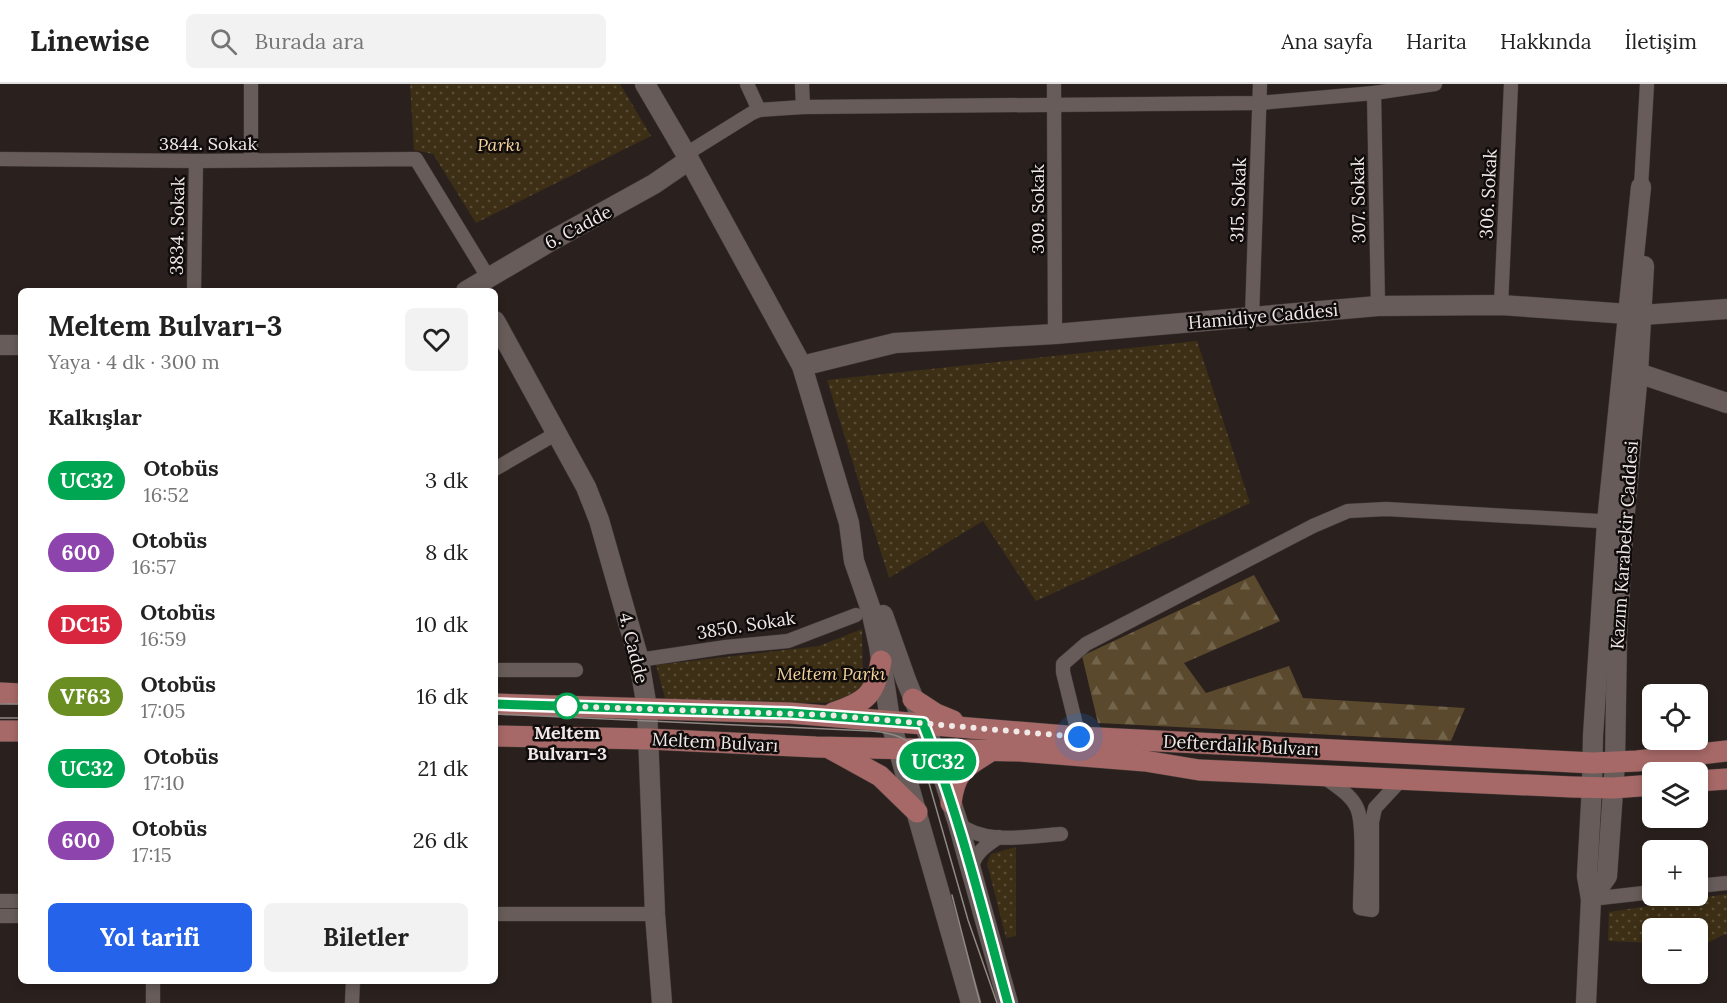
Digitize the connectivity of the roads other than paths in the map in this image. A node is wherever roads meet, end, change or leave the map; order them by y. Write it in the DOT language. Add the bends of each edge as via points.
graph roads {
  1 [pos="251,84"];
  2 [pos="645,84"];
  3 [pos="747,84"];
  4 [pos="802,84"];
  5 [pos="1054,84"];
  6 [pos="1260,84"];
  7 [pos="1435,84"];
  8 [pos="1511,84"];
  9 [pos="1647,84"];
  10 [pos="1374,93"];
  11 [pos="1259,103"];
  12 [pos="1055,105"];
  13 [pos="803,107"];
  14 [pos="759,110"];
  15 [pos="688,157"];
  16 [pos="0,159"];
  17 [pos="251,160"];
  18 [pos="196,161"];
  19 [pos="1641,187"];
  20 [pos="477,286"];
  21 [pos="194,288"];
  22 [pos="1501,305"];
  23 [pos="1378,306"];
  24 [pos="1727,309"];
  25 [pos="1634,314"];
  26 [pos="1252,317"];
  27 [pos="498,326"];
  28 [pos="1055,334"];
  29 [pos="0,345"];
  30 [pos="18,345"];
  31 [pos="802,366"];
  32 [pos="1638,373"];
  33 [pos="1727,403"];
  34 [pos="557,433"];
  35 [pos="498,467"];
  36 [pos="1615,522"];
  37 [pos="849,523"];
  38 [pos="856,615"];
  39 [pos="639,660"];
  40 [pos="881,661"];
  41 [pos="498,670"];
  42 [pos="576,670"];
  43 [pos="0,693"];
  44 [pos="18,694"];
  45 [pos="913,699"];
  46 [pos="498,704"];
  47 [pos="647,708"];
  48 [pos="827,715"];
  49 [pos="890,720"];
  50 [pos="923,723"];
  51 [pos="979,728"];
  52 [pos="0,731"];
  53 [pos="18,731"];
  54 [pos="498,736"];
  55 [pos="1079,737"];
  56 [pos="649,739"];
  57 [pos="828,747"];
  58 [pos="899,749"];
  59 [pos="934,749"];
  60 [pos="991,751"];
  61 [pos="1727,752"];
  62 [pos="1593,763"];
  63 [pos="1615,763"];
  64 [pos="1323,776"];
  65 [pos="1727,779"];
  66 [pos="1708,780"];
  67 [pos="1400,781"];
  68 [pos="1642,785"];
  69 [pos="1603,787"];
  70 [pos="951,802"];
  71 [pos="917,812"];
  72 [pos="958,824"];
  73 [pos="1061,834"];
  74 [pos="999,837"];
  75 [pos="971,869"];
  76 [pos="1727,883"];
  77 [pos="1708,885"];
  78 [pos="1642,893"];
  79 [pos="1591,899"];
  80 [pos="0,901"];
  81 [pos="18,901"];
  82 [pos="498,914"];
  83 [pos="655,914"];
  84 [pos="0,916"];
  85 [pos="18,916"];
  86 [pos="153,984"];
  87 [pos="353,984"];
  88 [pos="153,1003"];
  89 [pos="352,1003"];
  90 [pos="662,1003"];
  91 [pos="970,1003"];
  92 [pos="1008,1003"];
  93 [pos="1586,1003"];
  1 -- 17 [label="street"];
  2 -- 15 [label="street"];
  3 -- 14 [label="street"];
  4 -- 13 [label="street"];
  5 -- 12 [label="street, 309. Sokak"];
  6 -- 11 [label="street, 315. Sokak"];
  7 -- 10 [label="street"];
  8 -- 22 [label="street, 306. Sokak"];
  9 -- 19 [label="street, Kazım Karabekir Caddesi"];
  10 -- 11 [label="street"];
  10 -- 23 [label="street, 307. Sokak"];
  11 -- 12 [label="street"];
  11 -- 26 [label="street, 315. Sokak"];
  12 -- 13 [label="street"];
  12 -- 28 [label="street, 309. Sokak"];
  13 -- 14 [label="street"];
  14 -- 15 [label="street"];
  15 -- 20 [label="street, 6. Cadde" via="654,184"];
  15 -- 31 [label="street"];
  16 -- 18 [label="street, 3844. Sokak"];
  17 -- 18 [label="street, 3844. Sokak"];
  17 -- 20 [label="street, 3844. Sokak" via="416,159"];
  18 -- 21 [label="street, 3834. Sokak"];
  19 -- 25 [label="street, Kazım Karabekir Caddesi" via="1646,226"];
  22 -- 23 [label="street, Hamidiye Caddesi"];
  22 -- 25 [label="street, Hamidiye Caddesi"];
  23 -- 26 [label="street, Hamidiye Caddesi"];
  24 -- 25 [label="street, Hamidiye Caddesi"];
  25 -- 32 [label="street, Kazım Karabekir Caddesi"];
  25 -- 36 [label="street, Kazım Karabekir Caddesi"];
  26 -- 28 [label="street, Hamidiye Caddesi"];
  27 -- 34 [label="street, 4. Cadde"];
  28 -- 31 [label="street, Hamidiye Caddesi" via="895,343"];
  29 -- 30 [label="street"];
  31 -- 37 [label="street"];
  32 -- 33 [label="street"];
  32 -- 36 [label="street, Kazım Karabekir Caddesi"];
  34 -- 35 [label="street"];
  34 -- 39 [label="street, 4. Cadde" via="599,520"];
  36 -- 55 [label="street" via="1386,509 1348,511 1086,644 1063,664"];
  36 -- 62 [label="street, Kazım Karabekir Caddesi"];
  36 -- 63 [label="street, Kazım Karabekir Caddesi"];
  37 -- 40 [label="street" via="854,561 871,610"];
  37 -- 45 [label="street" via="866,558"];
  38 -- 39 [label="street, 3850. Sokak" via="788,640"];
  39 -- 47 [label="street, 4. Cadde"];
  40 -- 48 [label="main road" via="871,693 861,702"];
  40 -- 49 [label="street"];
  41 -- 42 [label="street"];
  43 -- 44 [label="main road"];
  45 -- 50 [label="street"];
  45 -- 51 [label="main road" via="936,714"];
  46 -- 47 [label="main road, Meltem Bulvarı"];
  47 -- 48 [label="main road, Meltem Bulvarı"];
  47 -- 56 [label="street, 4. Cadde"];
  48 -- 49 [label="main road, Meltem Bulvarı"];
  49 -- 50 [label="main road, Defterdalık Bulvarı"];
  49 -- 58 [label="street"];
  50 -- 51 [label="main road, Defterdalık Bulvarı"];
  50 -- 59 [label="street"];
  51 -- 55 [label="main road, Defterdalık Bulvarı"];
  52 -- 53 [label="main road"];
  54 -- 56 [label="main road, Meltem Bulvarı"];
  55 -- 62 [label="main road, Defterdalık Bulvarı"];
  56 -- 57 [label="main road, Meltem Bulvarı"];
  56 -- 83 [label="street, 4. Cadde"];
  57 -- 58 [label="main road, Meltem Bulvarı"];
  57 -- 71 [label="main road" via="880,776"];
  58 -- 59 [label="main road, Meltem Bulvarı"];
  58 -- 71 [label="street"];
  59 -- 60 [label="main road, Defterdalık Bulvarı"];
  59 -- 70 [label="street"];
  60 -- 64 [label="main road, Defterdalık Bulvarı" via="1145,761 1199,770"];
  60 -- 70 [label="main road" via="961,771"];
  61 -- 63 [label="main road, Defterdalık Bulvarı"];
  62 -- 63 [label="main road, Defterdalık Bulvarı"];
  62 -- 69 [label="street, Kazım Karabekir Caddesi"];
  63 -- 69 [label="street, Kazım Karabekir Caddesi"];
  64 -- 67 [label="main road, Defterdalık Bulvarı"];
  64 -- 67 [label="street" via="1357,807 1361,822 1360,908 1372,910 1375,808"];
  65 -- 66 [label="main road"];
  67 -- 69 [label="main road, Defterdalık Bulvarı"];
  68 -- 69 [label="main road, Defterdalık Bulvarı"];
  69 -- 79 [label="street, Kazım Karabekir Caddesi" via="1587,876"];
  70 -- 72 [label="street"];
  71 -- 91 [label="street"];
  72 -- 74 [label="street" via="966,831"];
  72 -- 75 [label="street"];
  73 -- 74 [label="street"];
  74 -- 75 [label="street" via="982,849"];
  75 -- 92 [label="street"];
  76 -- 77 [label="street"];
  78 -- 79 [label="street"];
  79 -- 93 [label="street, Kazım Karabekir Caddesi"];
  80 -- 81 [label="street"];
  82 -- 83 [label="street"];
  83 -- 90 [label="street, 4. Cadde"];
  84 -- 85 [label="street"];
  86 -- 88 [label="street"];
  87 -- 89 [label="street"];
}
